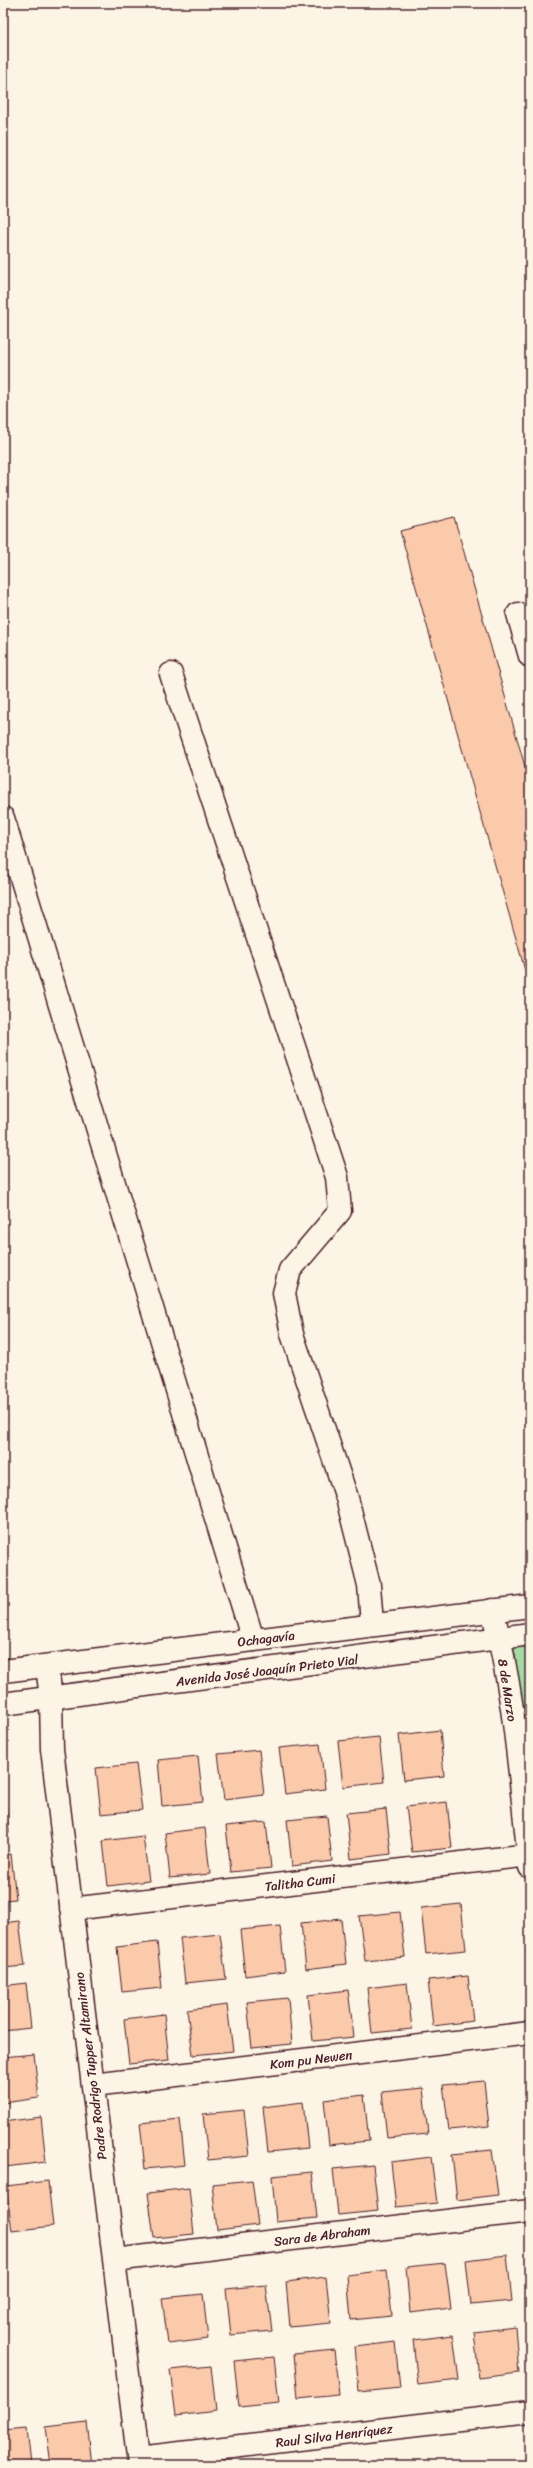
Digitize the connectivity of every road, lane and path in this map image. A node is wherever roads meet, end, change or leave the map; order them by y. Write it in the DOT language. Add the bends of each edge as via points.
graph roads {
  1 [pos="518,614"];
  2 [pos="530,656"];
  3 [pos="171,674"];
  4 [pos="3,818"];
  5 [pos="530,1606"];
  6 [pos="492,1610"];
  7 [pos="372,1624"];
  8 [pos="530,1634"];
  9 [pos="500,1639"];
  10 [pos="253,1640"];
  11 [pos="47,1666"];
  12 [pos="3,1671"];
  13 [pos="51,1698"];
  14 [pos="3,1704"];
  15 [pos="529,1861"];
  16 [pos="71,1909"];
  17 [pos="530,2033"];
  18 [pos="93,2085"];
  19 [pos="530,2211"];
  20 [pos="114,2260"];
  21 [pos="530,2412"];
  22 [pos="138,2462"];
  1 -- 2 [label="street"];
  3 -- 7 [label="street" via="337,1177 340,1211 290,1270 284,1293 292,1334 347,1498 369,1585"];
  4 -- 10 [label="street"];
  5 -- 6 [label="street, Ochagavía"];
  6 -- 7 [label="street, Ochagavía"];
  6 -- 9 [label="street, 8 de Marzo"];
  7 -- 10 [label="street, Ochagavía"];
  8 -- 9 [label="street, Avenida José Joaquín Prieto Vial"];
  9 -- 13 [label="street, Avenida José Joaquín Prieto Vial"];
  9 -- 15 [label="street, 8 de Marzo"];
  10 -- 11 [label="street, Ochagavía"];
  11 -- 12 [label="street, Ochagavía"];
  11 -- 13 [label="street, Padre Rodrigo Tupper Altamirano"];
  13 -- 14 [label="street, Avenida José Joaquín Prieto Vial"];
  13 -- 16 [label="street, Padre Rodrigo Tupper Altamirano" via="52,1749"];
  15 -- 16 [label="street, Talitha Cumi"];
  16 -- 18 [label="street, Padre Rodrigo Tupper Altamirano"];
  17 -- 18 [label="street, Kom pu Newen"];
  18 -- 20 [label="street, Padre Rodrigo Tupper Altamirano"];
  19 -- 20 [label="street, Sara de Abraham"];
  20 -- 22 [label="street, Padre Rodrigo Tupper Altamirano"];
  21 -- 22 [label="street, Raul Silva Henríquez"];
}
